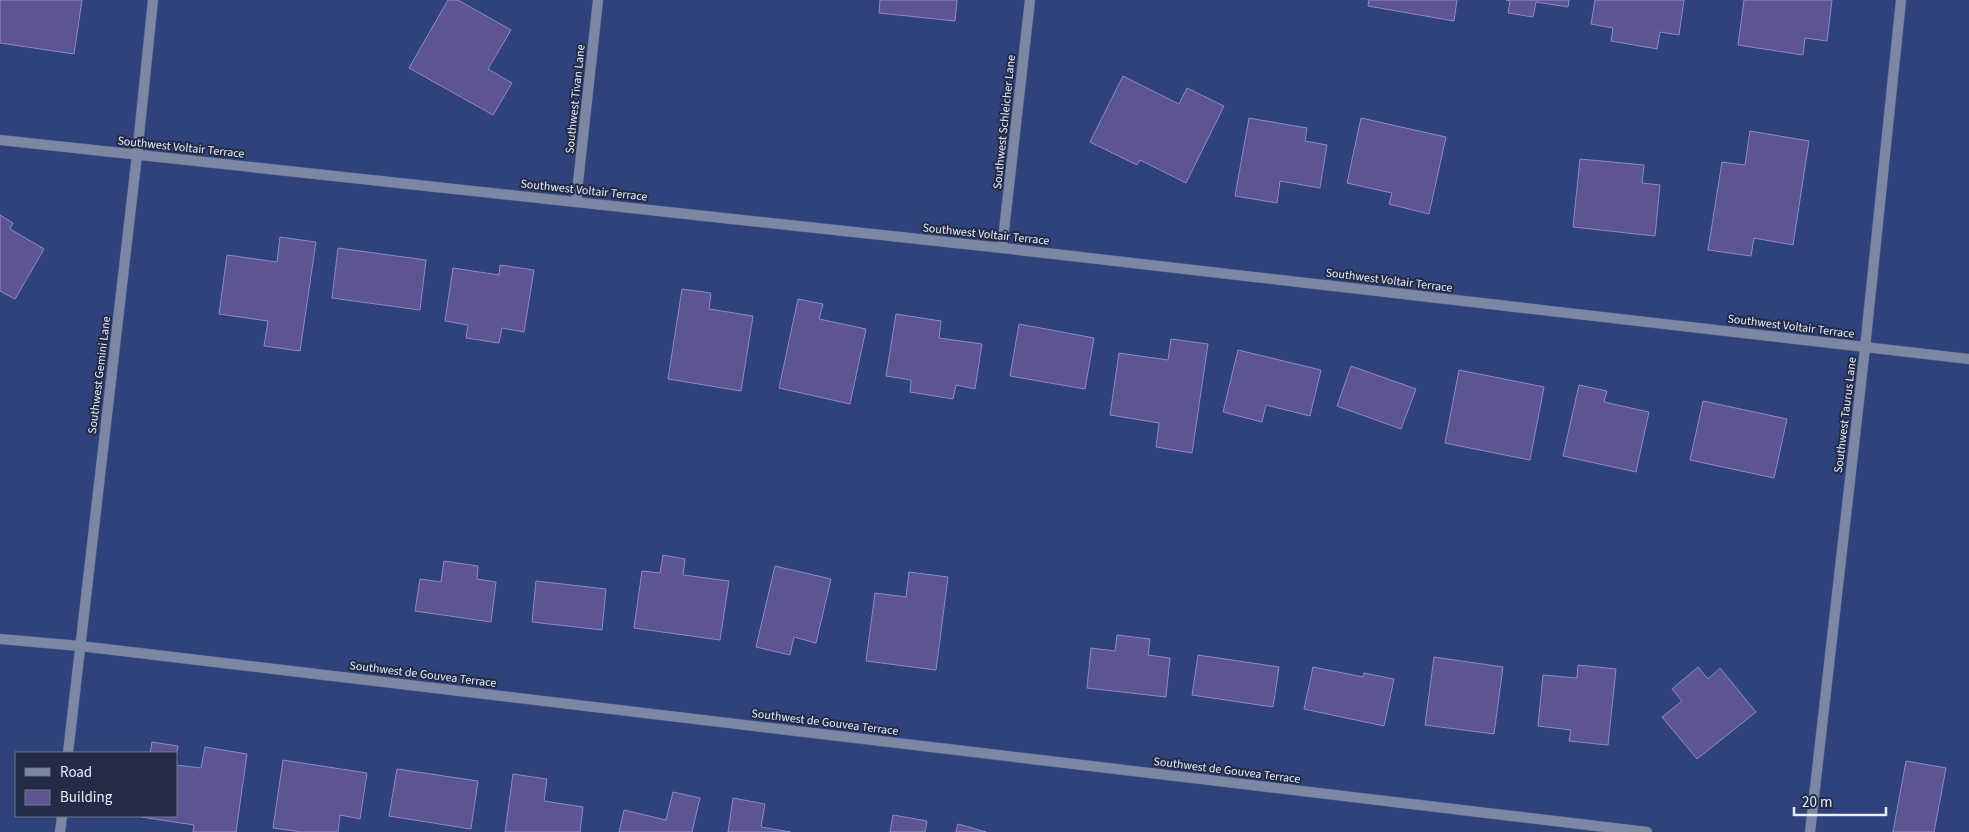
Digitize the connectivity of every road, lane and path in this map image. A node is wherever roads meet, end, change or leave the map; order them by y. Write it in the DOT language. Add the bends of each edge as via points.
graph roads {
  1 [pos="153,0"];
  2 [pos="598,0"];
  3 [pos="1030,0"];
  4 [pos="1901,0"];
  5 [pos="0,140"];
  6 [pos="137,155"];
  7 [pos="576,201"];
  8 [pos="1002,248"];
  9 [pos="1865,348"];
  10 [pos="1969,359"];
  11 [pos="0,639"];
  12 [pos="80,646"];
  13 [pos="68,752"];
  14 [pos="62,817"];
  15 [pos="60,832"];
  16 [pos="1646,832"];
  17 [pos="1810,832"];
  1 -- 6 [label="street, Southwest Gemini Lane"];
  2 -- 7 [label="street, Southwest Tivan Lane"];
  3 -- 8 [label="street, Southwest Schleicher Lane"];
  4 -- 9 [label="street, Southwest Taurus Lane"];
  5 -- 6 [label="street, Southwest Voltair Terrace"];
  6 -- 7 [label="street, Southwest Voltair Terrace"];
  6 -- 12 [label="street, Southwest Gemini Lane"];
  7 -- 8 [label="street, Southwest Voltair Terrace"];
  8 -- 9 [label="street, Southwest Voltair Terrace"];
  9 -- 10 [label="street, Southwest Voltair Terrace"];
  9 -- 17 [label="street, Southwest Taurus Lane"];
  11 -- 12 [label="street, Southwest de Gouvea Terrace"];
  12 -- 13 [label="street, Southwest Gemini Lane"];
  12 -- 16 [label="street, Southwest de Gouvea Terrace"];
  14 -- 15 [label="street"];
}
